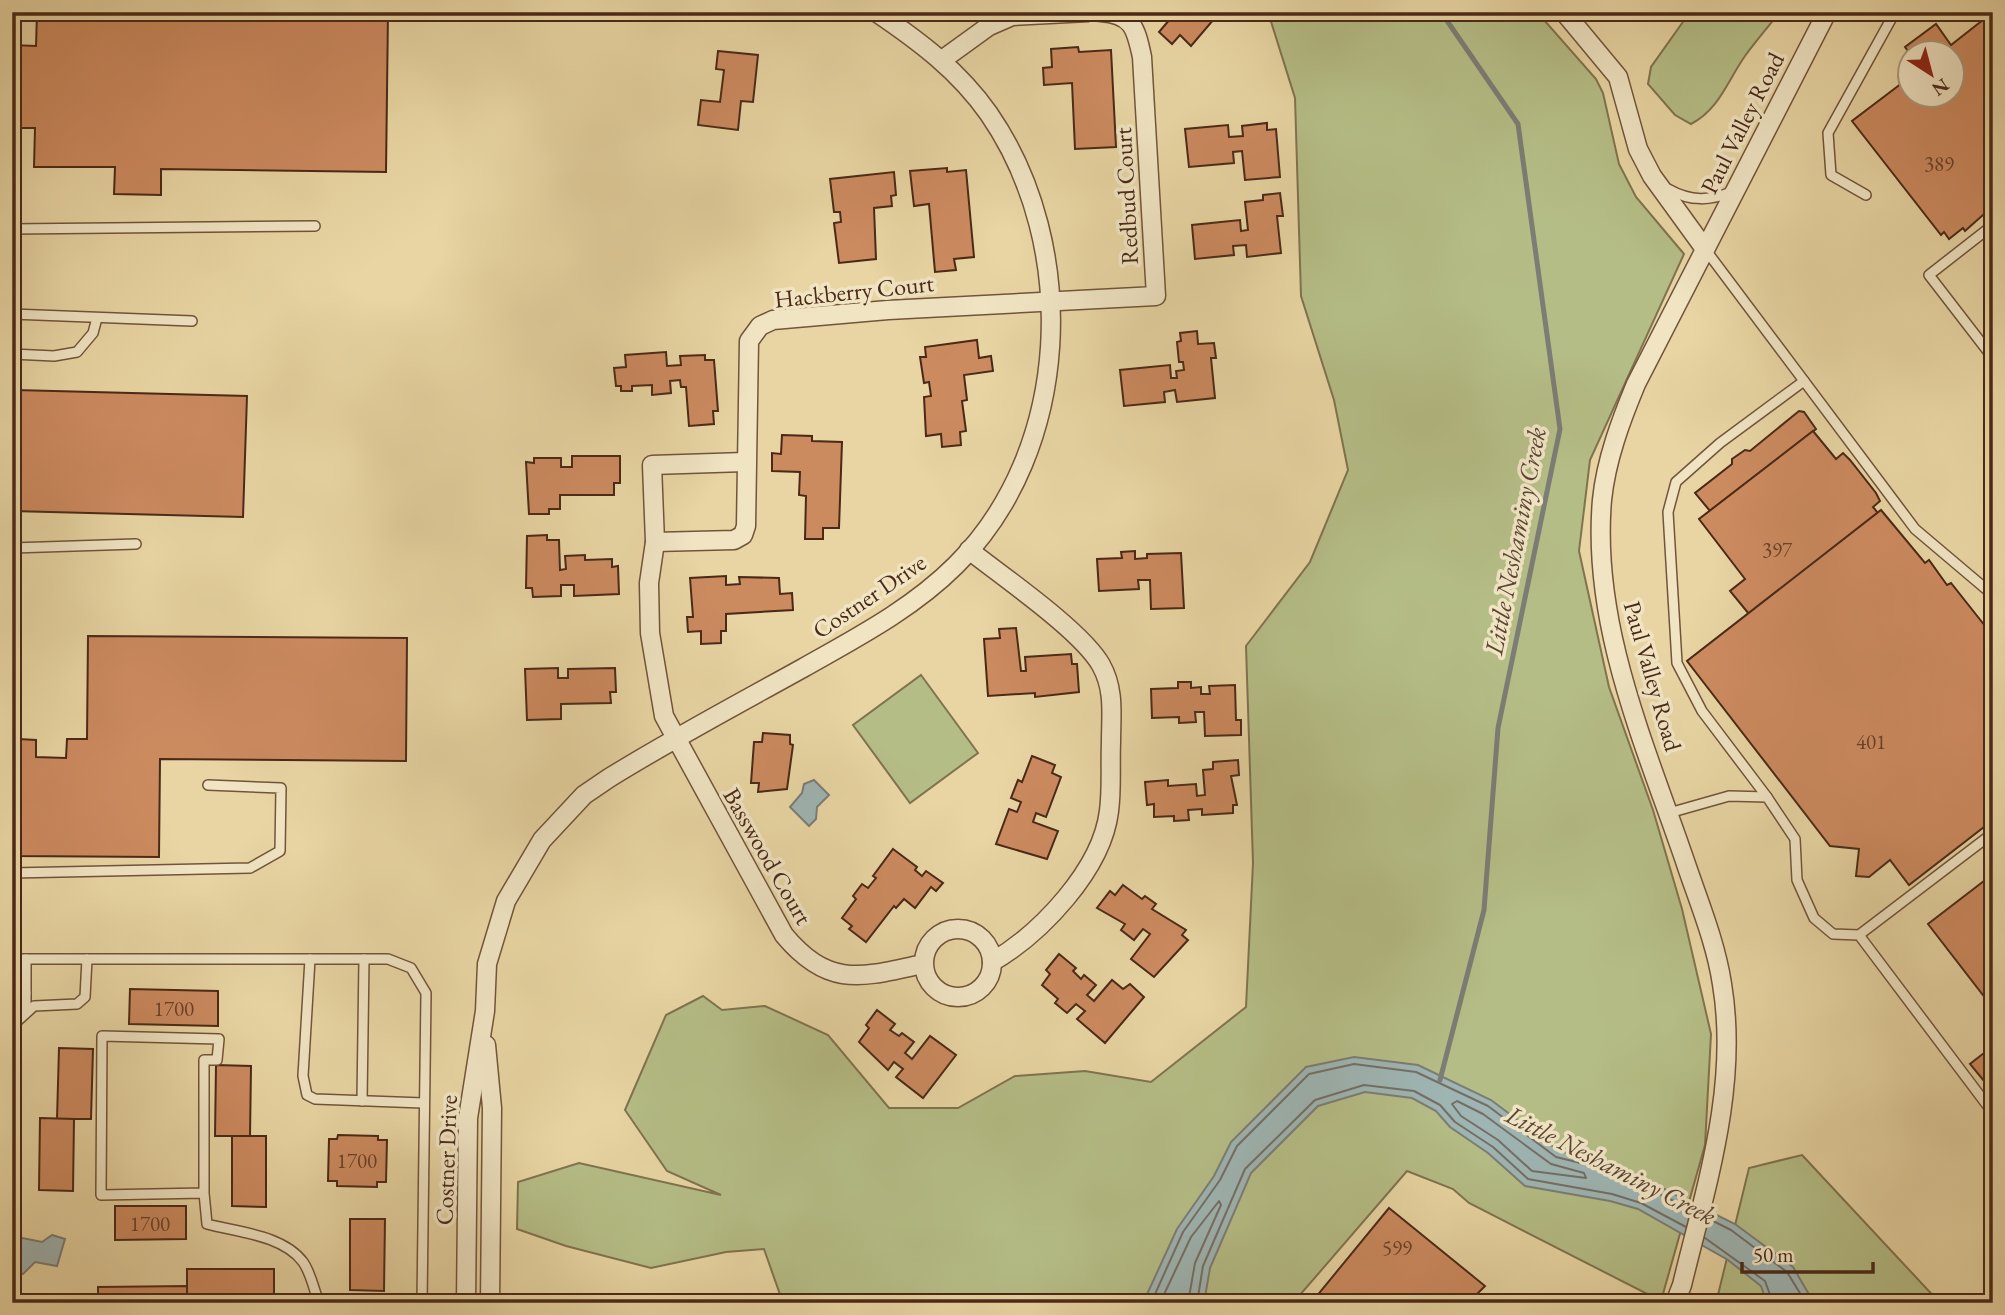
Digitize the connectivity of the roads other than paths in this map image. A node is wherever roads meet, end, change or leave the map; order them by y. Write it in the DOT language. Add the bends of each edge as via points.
graph roads {
  1 [pos="876,12"];
  2 [pos="1088,12"];
  3 [pos="1101,12"];
  4 [pos="1564,12"];
  5 [pos="1827,12"];
  6 [pos="1895,12"];
  7 [pos="942,60"];
  8 [pos="1657,183"];
  9 [pos="1735,190"];
  10 [pos="1866,195"];
  11 [pos="1993,225"];
  12 [pos="315,226"];
  13 [pos="12,229"];
  14 [pos="1705,249"];
  15 [pos="1051,300"];
  16 [pos="12,314"];
  17 [pos="97,317"];
  18 [pos="192,321"];
  19 [pos="12,354"];
  20 [pos="1993,358"];
  21 [pos="1804,381"];
  22 [pos="746,462"];
  23 [pos="655,542"];
  24 [pos="136,544"];
  25 [pos="12,548"];
  26 [pos="969,550"];
  27 [pos="1993,595"];
  28 [pos="675,739"];
  29 [pos="208,785"];
  30 [pos="1767,797"];
  31 [pos="1669,813"];
  32 [pos="1993,833"];
  33 [pos="12,873"];
  34 [pos="1859,935"];
  35 [pos="12,959"];
  36 [pos="26,959"];
  37 [pos="87,959"];
  38 [pos="310,959"];
  39 [pos="364,959"];
  40 [pos="992,962"];
  41 [pos="923,964"];
  42 [pos="12,992"];
  43 [pos="26,993"];
  44 [pos="26,1011"];
  45 [pos="484,1020"];
  46 [pos="12,1026"];
  47 [pos="362,1101"];
  48 [pos="423,1104"];
  49 [pos="1993,1113"];
  50 [pos="204,1194"];
  51 [pos="320,1303"];
  52 [pos="422,1303"];
  53 [pos="466,1303"];
  54 [pos="490,1303"];
  55 [pos="1675,1303"];
  1 -- 7 [label="street, Costner Drive"];
  2 -- 7 [label="street" via="1012,16 989,26"];
  3 -- 15 [label="street, Redbud Court" via="1119,13 1129,23 1137,33 1142,57 1156,296"];
  4 -- 8 [label="street" via="1618,77 1638,149"];
  5 -- 9 [label="street, Paul Valley Road"];
  6 -- 10 [label="lane" via="1828,133 1831,175"];
  7 -- 15 [label="street, Costner Drive" via="989,115 1019,167 1038,222"];
  8 -- 9 [label="lane" via="1697,200 1716,199"];
  8 -- 14 [label="street"];
  9 -- 14 [label="street, Paul Valley Road"];
  11 -- 20 [label="lane" via="1929,275"];
  12 -- 13 [label="lane"];
  14 -- 21 [label="lane"];
  14 -- 31 [label="street, Paul Valley Road" via="1620,421 1602,497 1601,569 1609,626"];
  15 -- 22 [label="street, Hackberry Court" via="773,320 749,341"];
  15 -- 26 [label="street, Costner Drive" via="1048,371 1036,425 1011,486"];
  16 -- 17 [label="lane"];
  17 -- 18 [label="lane"];
  17 -- 19 [label="lane" via="93,333 77,352"];
  21 -- 27 [label="lane" via="1915,529"];
  21 -- 30 [label="lane" via="1676,482 1668,512 1677,663 1702,711"];
  22 -- 23 [label="street, Hackberry Court" via="743,535 734,540"];
  22 -- 23 [label="street, Basswood Court" via="653,465"];
  23 -- 28 [label="street, Basswood Court" via="649,583 650,633 657,692"];
  24 -- 25 [label="lane"];
  26 -- 28 [label="street, Costner Drive" via="928,590 874,628"];
  26 -- 40 [label="street" via="1092,652 1112,694 1110,812 1101,844 1073,888 1034,933"];
  28 -- 41 [label="street, Basswood Court" via="798,953 840,976 873,975"];
  28 -- 45 [label="street, Costner Drive" via="584,795 541,839 499,922 487,964"];
  29 -- 33 [label="lane" via="281,788 280,851 250,868"];
  30 -- 31 [label="lane" via="1729,796"];
  30 -- 34 [label="lane" via="1796,839 1797,880 1814,918 1833,934"];
  31 -- 55 [label="street, Paul Valley Road" via="1718,964 1725,1009 1726,1091"];
  32 -- 34 [label="lane"];
  34 -- 49 [label="lane"];
  35 -- 36 [label="lane"];
  36 -- 37 [label="lane"];
  36 -- 43 [label="lane"];
  37 -- 38 [label="lane"];
  37 -- 44 [label="lane" via="85,997 77,1004 34,1006"];
  38 -- 39 [label="lane"];
  38 -- 47 [label="lane" via="303,1076 307,1095"];
  39 -- 47 [label="lane"];
  39 -- 48 [label="lane" via="388,959 411,968 426,993"];
  40 -- 41 [label="street" via="978,936 957,930 936,937 926,949"];
  40 -- 41 [label="street" via="989,977 966,997 937,991"];
  42 -- 43 [label="lane"];
  43 -- 44 [label="lane"];
  44 -- 46 [label="lane"];
  45 -- 53 [label="street, Costner Drive" via="468,1118"];
  45 -- 54 [label="street, Costner Drive" via="492,1108"];
  47 -- 48 [label="lane"];
  48 -- 52 [label="lane"];
  50 -- 50 [label="lane" via="204,1060 217,1060 219,1039 102,1036 102,1195"];
  50 -- 51 [label="lane" via="207,1224 288,1248 303,1262"];
}
